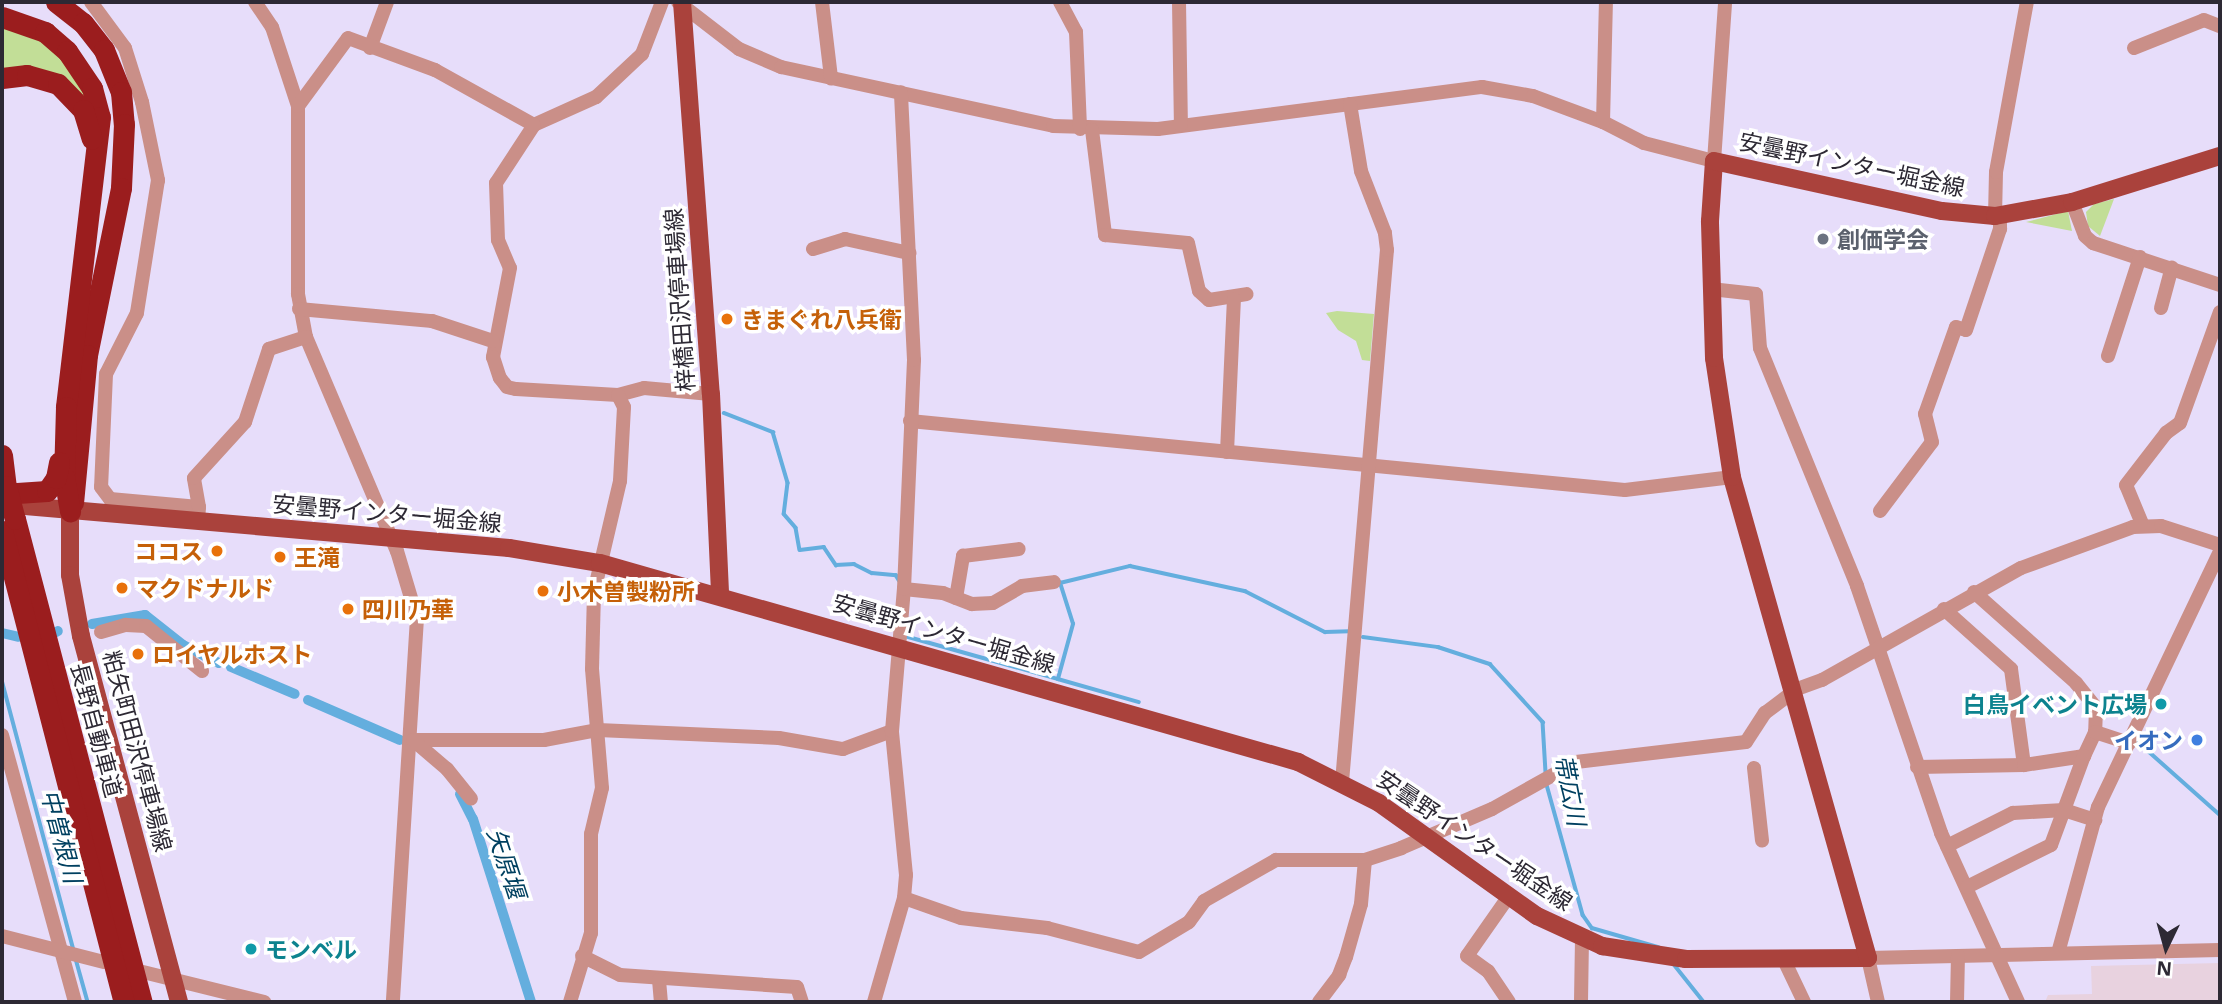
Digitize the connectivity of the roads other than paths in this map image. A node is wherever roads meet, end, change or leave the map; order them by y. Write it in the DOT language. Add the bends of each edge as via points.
graph roads {
  1 [pos="56,2"];
  2 [pos="91,2"];
  3 [pos="255,2"];
  4 [pos="387,2"];
  5 [pos="662,2"];
  6 [pos="822,2"];
  7 [pos="1060,2"];
  8 [pos="1179,2"];
  9 [pos="1606,2"];
  10 [pos="1725,2"];
  11 [pos="2027,2"];
  12 [pos="681,3"];
  13 [pos="2,5"];
  14 [pos="2,17"];
  15 [pos="2220,26"];
  16 [pos="370,48"];
  17 [pos="2134,48"];
  18 [pos="2,78"];
  19 [pos="831,78"];
  20 [pos="901,92"];
  21 [pos="1350,104"];
  22 [pos="298,106"];
  23 [pos="1603,121"];
  24 [pos="534,125"];
  25 [pos="1181,125"];
  26 [pos="1086,130"];
  27 [pos="2220,156"];
  28 [pos="1714,161"];
  29 [pos="123,168"];
  30 [pos="94,183"];
  31 [pos="2072,202"];
  32 [pos="1997,215"];
  33 [pos="813,249"];
  34 [pos="909,253"];
  35 [pos="2140,257"];
  36 [pos="2172,267"];
  37 [pos="2220,285"];
  38 [pos="1711,289"];
  39 [pos="2161,308"];
  40 [pos="299,309"];
  41 [pos="2220,312"];
  42 [pos="306,337"];
  43 [pos="493,341"];
  44 [pos="2108,356"];
  45 [pos="711,394"];
  46 [pos="618,396"];
  47 [pos="66,407"];
  48 [pos="909,421"];
  49 [pos="1227,452"];
  50 [pos="2,455"];
  51 [pos="1370,466"];
  52 [pos="1732,477"];
  53 [pos="5,501"];
  54 [pos="70,511"];
  55 [pos="1880,511"];
  56 [pos="199,515"];
  57 [pos="2143,526"];
  58 [pos="390,538"];
  59 [pos="2220,545"];
  60 [pos="1019,549"];
  61 [pos="2220,551"];
  62 [pos="2,555"];
  63 [pos="600,563"];
  64 [pos="1054,582"];
  65 [pos="905,589"];
  66 [pos="1974,592"];
  67 [pos="720,595"];
  68 [pos="956,598"];
  69 [pos="20,601"];
  70 [pos="1944,609"];
  71 [pos="102,632"];
  72 [pos="898,645"];
  73 [pos="1877,648"];
  74 [pos="202,671"];
  75 [pos="1791,694"];
  76 [pos="598,730"];
  77 [pos="892,731"];
  78 [pos="2095,732"];
  79 [pos="2,735"];
  80 [pos="412,740"];
  81 [pos="2129,743"];
  82 [pos="2084,756"];
  83 [pos="2024,765"];
  84 [pos="1916,767"];
  85 [pos="1754,768"];
  86 [pos="1342,782"];
  87 [pos="471,799"];
  88 [pos="2064,810"];
  89 [pos="2095,820"];
  90 [pos="1427,835"];
  91 [pos="1762,841"];
  92 [pos="1947,846"];
  93 [pos="1365,860"];
  94 [pos="1967,887"];
  95 [pos="1508,896"];
  96 [pos="904,898"];
  97 [pos="2,936"];
  98 [pos="1582,939"];
  99 [pos="62,950"];
  100 [pos="2220,950"];
  101 [pos="2058,954"];
  102 [pos="1999,955"];
  103 [pos="582,956"];
  104 [pos="1958,956"];
  105 [pos="1868,958"];
  106 [pos="1784,960"];
  107 [pos="104,962"];
  108 [pos="143,972"];
  109 [pos="173,980"];
  110 [pos="659,981"];
  111 [pos="75,1002"];
  112 [pos="124,1002"];
  113 [pos="142,1002"];
  114 [pos="179,1002"];
  115 [pos="264,1002"];
  116 [pos="393,1002"];
  117 [pos="570,1002"];
  118 [pos="661,1002"];
  119 [pos="802,1002"];
  120 [pos="874,1002"];
  121 [pos="1319,1002"];
  122 [pos="1509,1002"];
  123 [pos="1581,1002"];
  124 [pos="1804,1002"];
  125 [pos="1878,1002"];
  126 [pos="1957,1002"];
  127 [pos="2018,1002"];
  1 -- 29 [label="highway" via="95,37 112,66 122,103"];
  2 -- 56 [label="street" via="125,48 158,180 137,313 106,374 102,487 110,499"];
  3 -- 22 [label="street" via="272,27"];
  4 -- 16 [label="street"];
  5 -- 24 [label="street" via="642,54 631,66 596,97"];
  6 -- 19 [label="street"];
  7 -- 26 [label="street" via="1076,32"];
  8 -- 25 [label="street"];
  9 -- 23 [label="street"];
  10 -- 28 [label="street"];
  11 -- 32 [label="street" via="1996,172"];
  12 -- 19 [label="street" via="751,55"];
  12 -- 45 [label="main road, 梓橋田沢停車場線"];
  13 -- 29 [label="highway" via="43,19 84,53 108,96"];
  14 -- 30 [label="highway" via="45,33 85,74 100,117"];
  15 -- 17 [label="street" via="2204,20"];
  16 -- 22 [label="street" via="348,38"];
  16 -- 24 [label="street" via="435,70"];
  18 -- 30 [label="highway" via="27,75 48,79 76,99 89,123"];
  19 -- 20 [label="street"];
  20 -- 26 [label="street"];
  20 -- 34 [label="street"];
  21 -- 23 [label="street" via="1482,87 1533,96"];
  21 -- 25 [label="street"];
  21 -- 51 [label="street" via="1361,171 1387,250"];
  22 -- 40 [label="street"];
  23 -- 28 [label="street" via="1644,143"];
  24 -- 43 [label="street" via="496,183 498,240 510,268"];
  25 -- 26 [label="street"];
  26 -- 49 [label="street" via="1105,235 1188,243 1199,291 1216,303 1241,296"];
  27 -- 31 [label="main road, 安曇野インター堀金線"];
  28 -- 32 [label="main road, 安曇野インター堀金線" via="1942,211"];
  28 -- 38 [label="main road, 安曇野インター堀金線"];
  29 -- 54 [label="highway" via="88,355 78,477"];
  30 -- 47 [label="highway" via="78,282"];
  31 -- 32 [label="main road, 安曇野インター堀金線"];
  31 -- 35 [label="street" via="2085,236 2093,243"];
  32 -- 55 [label="street" via="2000,229 1966,330 1956,327 1925,414 1932,442"];
  33 -- 34 [label="street" via="845,239"];
  34 -- 48 [label="street" via="914,360"];
  35 -- 36 [label="street"];
  35 -- 44 [label="street"];
  36 -- 37 [label="street"];
  36 -- 39 [label="street"];
  38 -- 52 [label="main road, 安曇野インター堀金線" via="1714,358"];
  38 -- 73 [label="street" via="1756,294 1760,348 1857,586"];
  40 -- 42 [label="street"];
  40 -- 43 [label="street" via="432,321"];
  41 -- 57 [label="street" via="2180,424 2166,433 2126,485"];
  42 -- 56 [label="street" via="269,349 245,422 194,478"];
  42 -- 58 [label="street"];
  43 -- 46 [label="street" via="493,357 507,387"];
  45 -- 46 [label="street" via="644,388"];
  45 -- 67 [label="main road, 梓橋田沢停車場線"];
  46 -- 63 [label="street" via="624,407 620,481"];
  47 -- 53 [label="highway" via="53,485 39,494"];
  47 -- 54 [label="highway" via="64,477"];
  48 -- 49 [label="street"];
  48 -- 65 [label="street"];
  49 -- 51 [label="street"];
  50 -- 53 [label="highway"];
  51 -- 52 [label="street" via="1625,491"];
  51 -- 86 [label="street"];
  52 -- 75 [label="main road, 安曇野インター堀金線"];
  53 -- 54 [label="main road, 安曇野インター堀金線"];
  53 -- 69 [label="highway, 長野自動車道"];
  53 -- 113 [label="highway, 長野自動車道"];
  54 -- 56 [label="main road, 安曇野インター堀金線"];
  54 -- 109 [label="main road, 粕矢町田沢停車場線" via="70,575 81,635"];
  56 -- 58 [label="main road, 安曇野インター堀金線"];
  57 -- 59 [label="street" via="2161,526"];
  57 -- 66 [label="street" via="2021,568"];
  58 -- 63 [label="main road, 安曇野インター堀金線" via="509,548"];
  58 -- 80 [label="street" via="412,591 417,618"];
  60 -- 68 [label="street" via="963,556"];
  61 -- 81 [label="street"];
  62 -- 69 [label="highway"];
  63 -- 67 [label="main road, 安曇野インター堀金線"];
  63 -- 76 [label="street" via="594,592 592,669"];
  64 -- 68 [label="street" via="1022,586 993,603"];
  65 -- 68 [label="street"];
  65 -- 72 [label="street"];
  66 -- 70 [label="street"];
  66 -- 78 [label="street" via="2076,683 2096,708"];
  67 -- 72 [label="main road, 安曇野インター堀金線"];
  69 -- 112 [label="highway, 長野自動車道"];
  70 -- 73 [label="street"];
  70 -- 83 [label="street" via="2011,669"];
  71 -- 74 [label="street" via="146,625"];
  72 -- 77 [label="street"];
  72 -- 86 [label="main road, 安曇野インター堀金線" via="1269,751"];
  73 -- 75 [label="street"];
  73 -- 84 [label="street"];
  75 -- 90 [label="street" via="1765,713 1746,742 1576,762 1492,809"];
  75 -- 105 [label="main road, 安曇野インター堀金線"];
  76 -- 77 [label="street" via="779,738 843,749"];
  76 -- 80 [label="street" via="544,740"];
  76 -- 103 [label="street" via="602,788 591,835 591,933"];
  77 -- 96 [label="street" via="905,862"];
  78 -- 81 [label="street"];
  78 -- 82 [label="street"];
  79 -- 99 [label="street"];
  80 -- 87 [label="street" via="447,769"];
  80 -- 116 [label="street"];
  81 -- 89 [label="street"];
  82 -- 83 [label="street"];
  82 -- 88 [label="street"];
  83 -- 84 [label="street"];
  84 -- 92 [label="street"];
  85 -- 91 [label="street"];
  86 -- 90 [label="main road, 安曇野インター堀金線"];
  88 -- 89 [label="street"];
  88 -- 92 [label="street" via="2013,813"];
  88 -- 94 [label="street" via="2051,845"];
  89 -- 101 [label="street"];
  90 -- 93 [label="street"];
  90 -- 95 [label="main road, 安曇野インター堀金線"];
  92 -- 94 [label="street"];
  93 -- 96 [label="street" via="1276,860 1204,901 1189,922 1139,952 1047,928 961,918"];
  93 -- 121 [label="street" via="1361,904 1346,957"];
  94 -- 102 [label="street"];
  95 -- 98 [label="main road, 安曇野インター堀金線"];
  95 -- 122 [label="street" via="1467,956 1488,971"];
  96 -- 120 [label="street"];
  97 -- 99 [label="street"];
  98 -- 106 [label="main road, 安曇野インター堀金線" via="1658,956"];
  98 -- 123 [label="street"];
  99 -- 107 [label="street"];
  99 -- 111 [label="street"];
  100 -- 101 [label="street"];
  101 -- 102 [label="street"];
  102 -- 104 [label="street"];
  102 -- 127 [label="street"];
  103 -- 110 [label="street" via="620,975"];
  103 -- 117 [label="street"];
  104 -- 105 [label="street"];
  104 -- 126 [label="street"];
  105 -- 106 [label="main road, 安曇野インター堀金線"];
  105 -- 125 [label="street"];
  106 -- 124 [label="street"];
  108 -- 109 [label="street"];
  109 -- 114 [label="main road, 粕矢町田沢停車場線"];
  109 -- 115 [label="street"];
  110 -- 118 [label="street"];
  110 -- 119 [label="street" via="797,987"];
}
